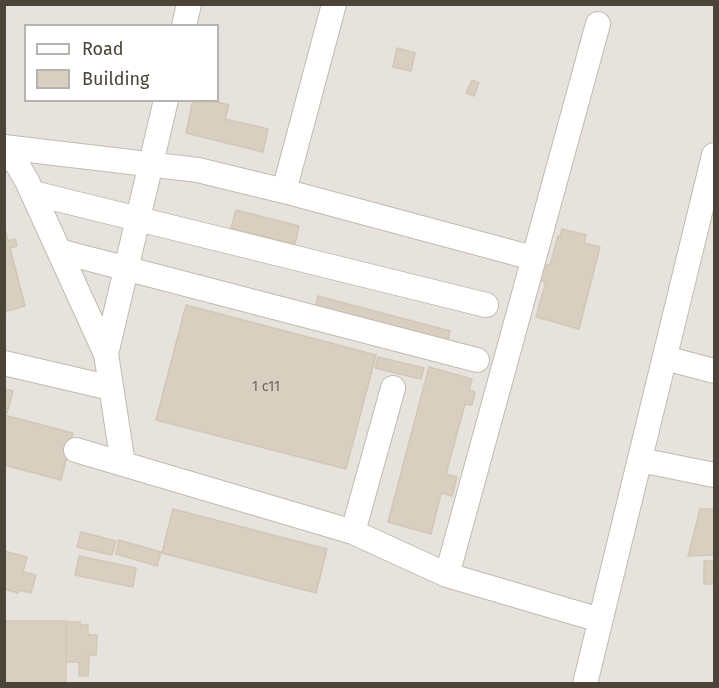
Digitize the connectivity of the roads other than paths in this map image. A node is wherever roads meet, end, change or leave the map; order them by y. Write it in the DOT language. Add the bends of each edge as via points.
graph roads {
  1 [pos="189,4"];
  2 [pos="334,4"];
  3 [pos="184,24"];
  4 [pos="598,24"];
  5 [pos="166,102"];
  6 [pos="4,149"];
  7 [pos="713,162"];
  8 [pos="151,164"];
  9 [pos="284,191"];
  10 [pos="33,193"];
  11 [pos="138,219"];
  12 [pos="59,251"];
  13 [pos="533,258"];
  14 [pos="126,268"];
  15 [pos="486,305"];
  16 [pos="106,354"];
  17 [pos="665,358"];
  18 [pos="477,360"];
  19 [pos="4,363"];
  20 [pos="714,371"];
  21 [pos="111,388"];
  22 [pos="393,388"];
  23 [pos="76,450"];
  24 [pos="640,460"];
  25 [pos="123,464"];
  26 [pos="714,475"];
  27 [pos="353,532"];
  28 [pos="447,575"];
  29 [pos="600,620"];
  30 [pos="585,684"];
  1 -- 3 [label="street"];
  2 -- 9 [label="street"];
  4 -- 13 [label="street"];
  5 -- 8 [label="street"];
  6 -- 8 [label="street"];
  6 -- 10 [label="street"];
  7 -- 17 [label="street"];
  8 -- 9 [label="street" via="198,170"];
  8 -- 11 [label="street"];
  9 -- 13 [label="street"];
  10 -- 11 [label="street"];
  10 -- 12 [label="street"];
  11 -- 14 [label="street"];
  11 -- 15 [label="street"];
  12 -- 14 [label="street"];
  12 -- 16 [label="street"];
  13 -- 28 [label="street"];
  14 -- 16 [label="street"];
  14 -- 18 [label="street"];
  16 -- 21 [label="street"];
  17 -- 20 [label="street"];
  17 -- 24 [label="street"];
  19 -- 21 [label="street"];
  21 -- 25 [label="street"];
  22 -- 27 [label="street"];
  23 -- 25 [label="street"];
  24 -- 26 [label="street"];
  24 -- 29 [label="street"];
  25 -- 27 [label="street"];
  27 -- 28 [label="street"];
  28 -- 29 [label="street"];
  29 -- 30 [label="street"];
}
